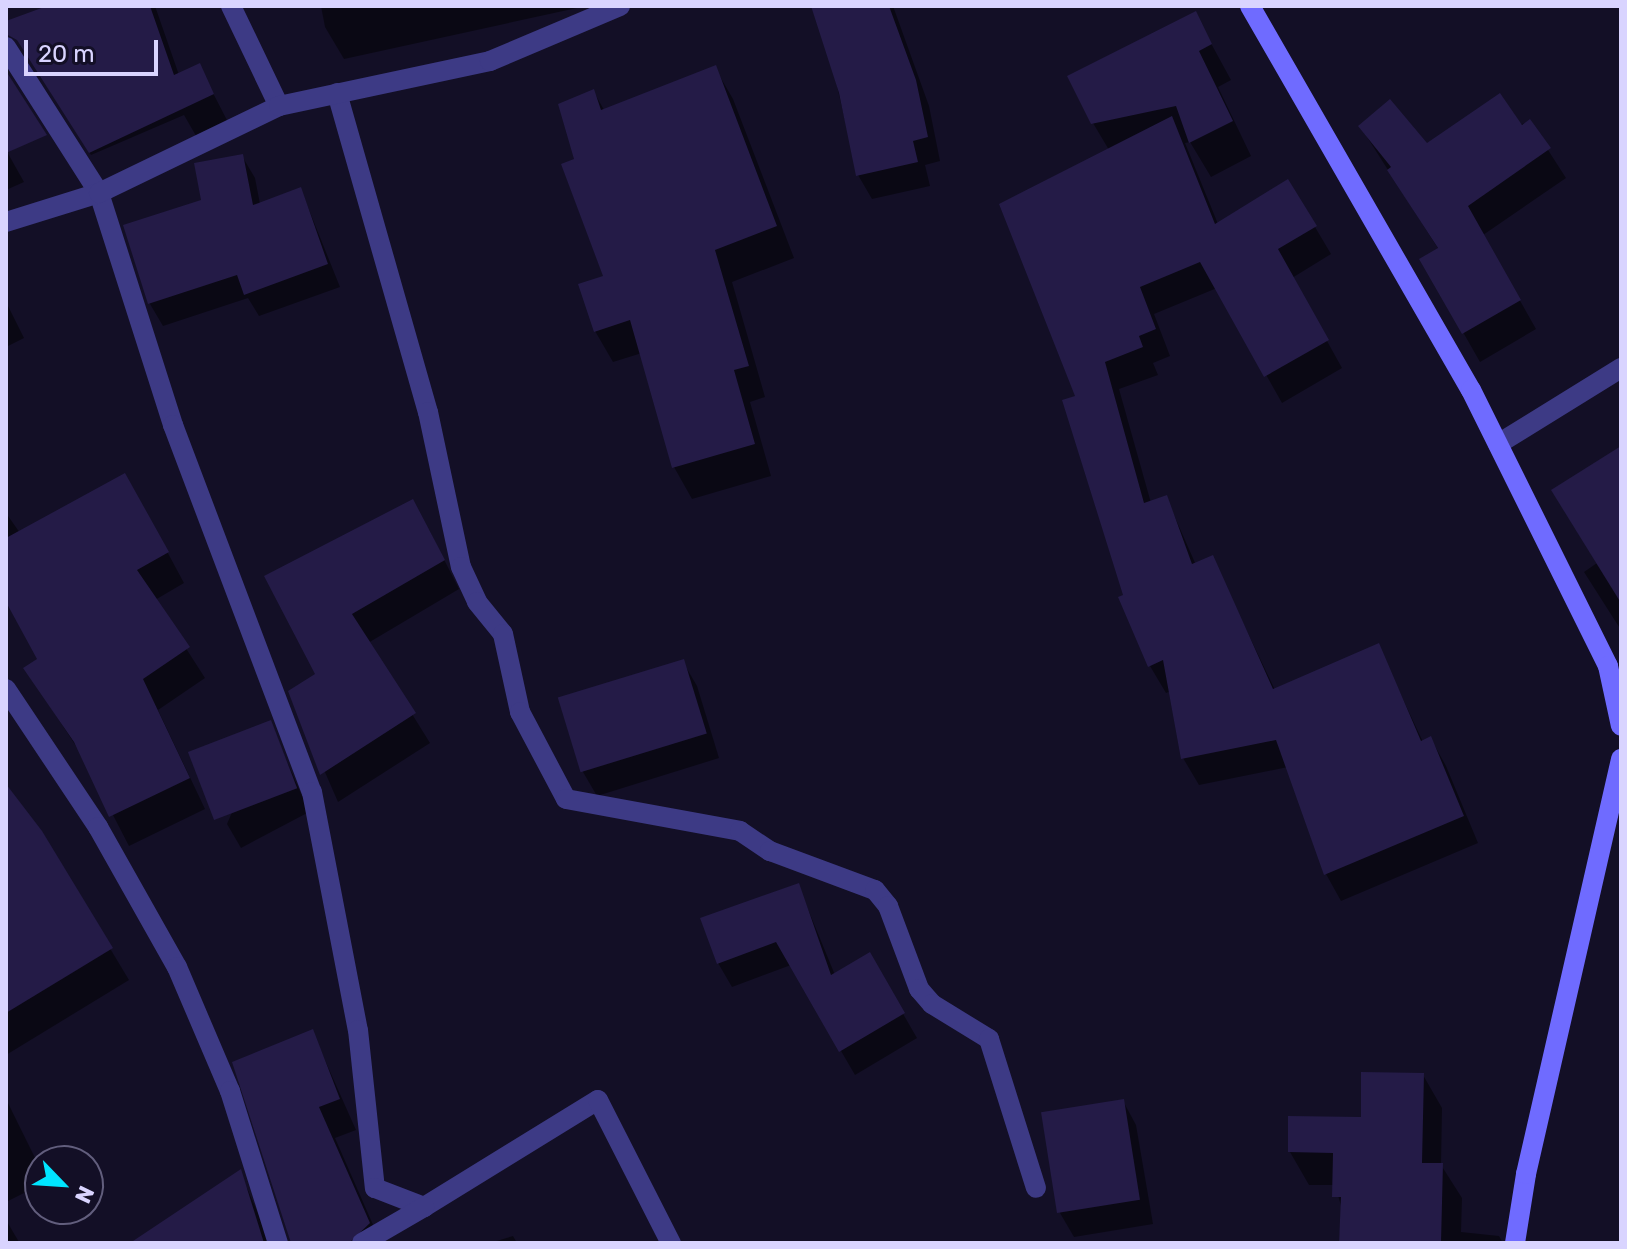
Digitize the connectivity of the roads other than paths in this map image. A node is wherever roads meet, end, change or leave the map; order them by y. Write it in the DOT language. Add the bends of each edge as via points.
graph roads {
  1 [pos="231,6"];
  2 [pos="620,6"];
  3 [pos="1250,6"];
  4 [pos="6,47"];
  5 [pos="337,93"];
  6 [pos="279,106"];
  7 [pos="99,193"];
  8 [pos="6,222"];
  9 [pos="1621,368"];
  10 [pos="1498,444"];
  11 [pos="6,689"];
  12 [pos="1621,726"];
  13 [pos="1621,759"];
  14 [pos="1036,1188"];
  15 [pos="424,1207"];
  16 [pos="278,1243"];
  17 [pos="362,1243"];
  18 [pos="671,1243"];
  19 [pos="1515,1243"];
  1 -- 6 [label="street"];
  2 -- 5 [label="street" via="490,61"];
  3 -- 10 [label="street"];
  4 -- 7 [label="street"];
  5 -- 6 [label="street"];
  5 -- 14 [label="street" via="428,412 461,567 477,602 503,634 520,712 566,799 740,831 770,851 875,890 888,906 919,989 932,1004 989,1039"];
  6 -- 7 [label="street"];
  7 -- 8 [label="street"];
  7 -- 15 [label="street" via="173,425 312,792 358,1030 375,1188"];
  9 -- 10 [label="street"];
  10 -- 12 [label="street" via="1608,666"];
  11 -- 16 [label="street" via="98,827 177,967 230,1091"];
  13 -- 19 [label="street" via="1526,1174"];
  15 -- 17 [label="street"];
  15 -- 18 [label="street" via="598,1100"];
}
